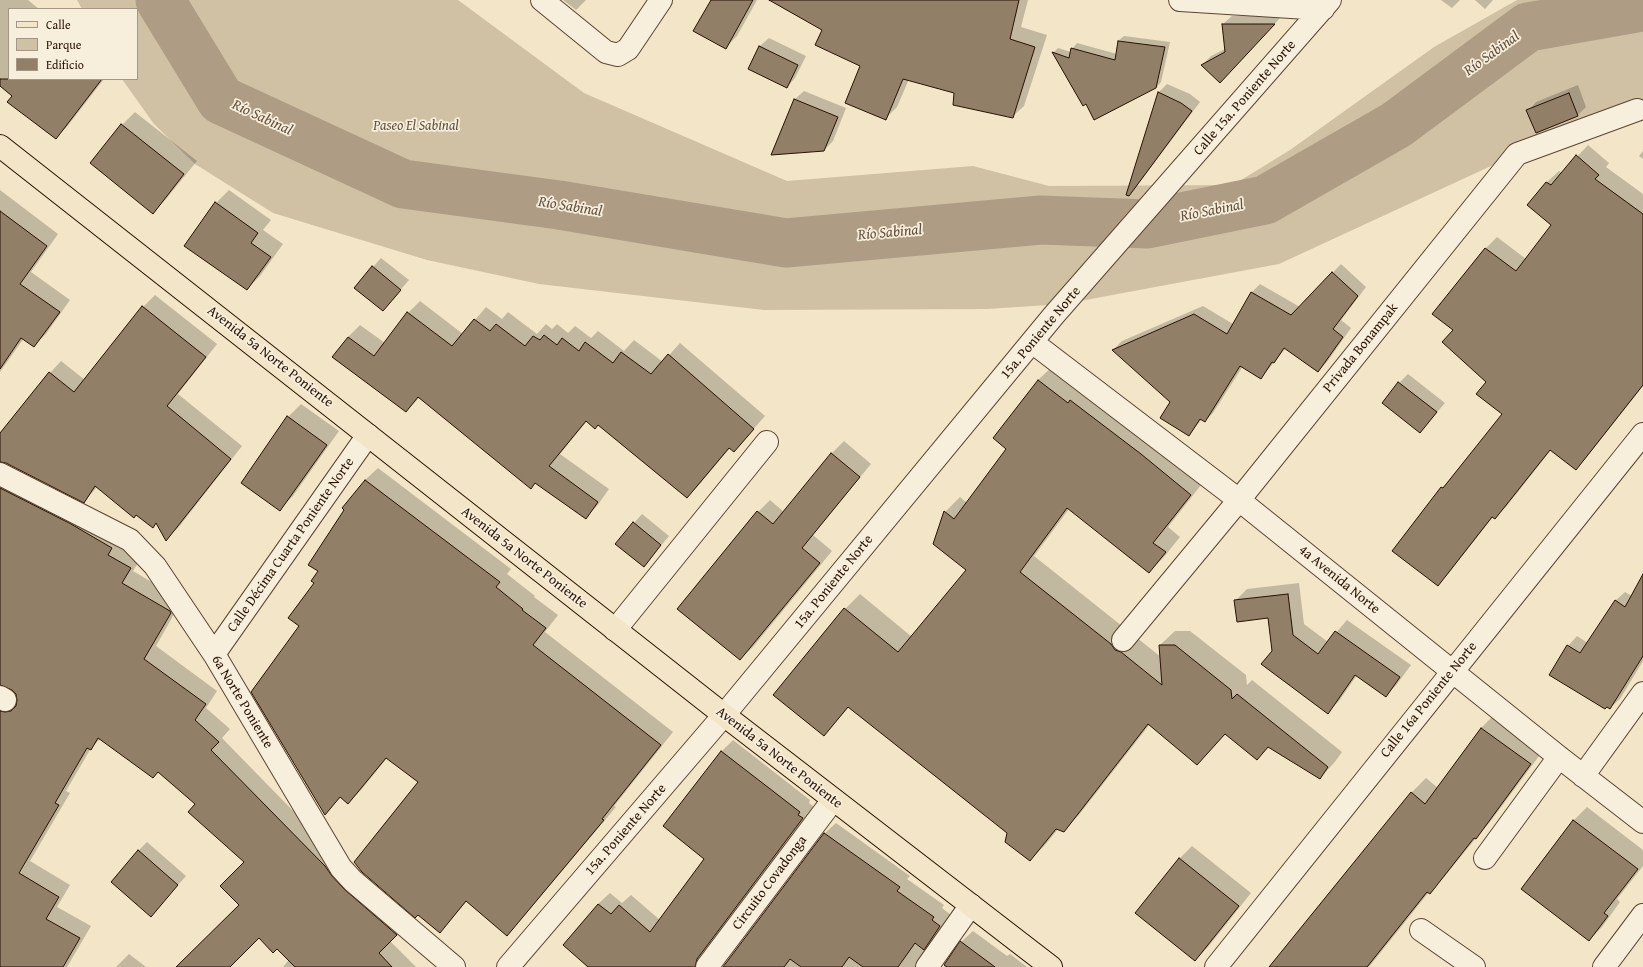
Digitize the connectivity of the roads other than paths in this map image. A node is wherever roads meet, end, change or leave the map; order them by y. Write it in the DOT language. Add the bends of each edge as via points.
graph roads {
  1 [pos="542,0"];
  2 [pos="661,0"];
  3 [pos="1180,0"];
  4 [pos="1327,4"];
  5 [pos="1637,110"];
  6 [pos="0,146"];
  7 [pos="1158,196"];
  8 [pos="1032,342"];
  9 [pos="1643,434"];
  10 [pos="368,435"];
  11 [pos="767,442"];
  12 [pos="0,474"];
  13 [pos="1239,500"];
  14 [pos="615,630"];
  15 [pos="1123,640"];
  16 [pos="214,654"];
  17 [pos="1453,671"];
  18 [pos="1643,693"];
  19 [pos="724,715"];
  20 [pos="1559,757"];
  21 [pos="1583,776"];
  22 [pos="833,800"];
  23 [pos="1643,822"];
  24 [pos="1485,858"];
  25 [pos="971,905"];
  26 [pos="1643,915"];
  27 [pos="1421,930"];
  28 [pos="454,967"];
  29 [pos="508,967"];
  30 [pos="707,967"];
  31 [pos="928,967"];
  32 [pos="1051,967"];
  33 [pos="1216,967"];
  34 [pos="1474,967"];
  35 [pos="1604,967"];
  1 -- 2 [label="street" via="606,52 618,55 628,49"];
  3 -- 4 [label="street"];
  4 -- 7 [label="street, Calle 15a. Poniente Norte"];
  5 -- 13 [label="street, Privada Bonampak" via="1517,154"];
  6 -- 10 [label="main road, Avenida 5a Norte Poniente"];
  7 -- 8 [label="street, 15a. Poniente Norte"];
  8 -- 13 [label="street, 4a Avenida Norte"];
  8 -- 19 [label="street, 15a. Poniente Norte"];
  9 -- 17 [label="street, Calle 16a Poniente Norte"];
  10 -- 14 [label="main road, Avenida 5a Norte Poniente"];
  10 -- 16 [label="street, Calle Décima Cuarta Poniente Norte"];
  11 -- 14 [label="street"];
  12 -- 16 [label="street, 6a Norte Poniente" via="130,540 155,566"];
  13 -- 15 [label="street, Privada Bonampak"];
  13 -- 17 [label="street, 4a Avenida Norte"];
  14 -- 19 [label="main road, Avenida 5a Norte Poniente"];
  16 -- 28 [label="street, 6a Norte Poniente" via="341,868"];
  17 -- 20 [label="street, 4a Avenida Norte"];
  17 -- 33 [label="street, Calle 16a Poniente Norte"];
  18 -- 21 [label="street"];
  19 -- 22 [label="main road, Avenida 5a Norte Poniente"];
  19 -- 29 [label="street, 15a. Poniente Norte"];
  20 -- 21 [label="street, 4a Avenida Norte"];
  20 -- 24 [label="street"];
  21 -- 23 [label="street, 4a Avenida Norte"];
  22 -- 25 [label="main road, Avenida 5a Norte Poniente"];
  22 -- 30 [label="street, Circuito Covadonga"];
  25 -- 31 [label="street"];
  25 -- 32 [label="main road, Avenida 5a Norte Poniente"];
  26 -- 35 [label="street"];
  27 -- 34 [label="street"];
}
